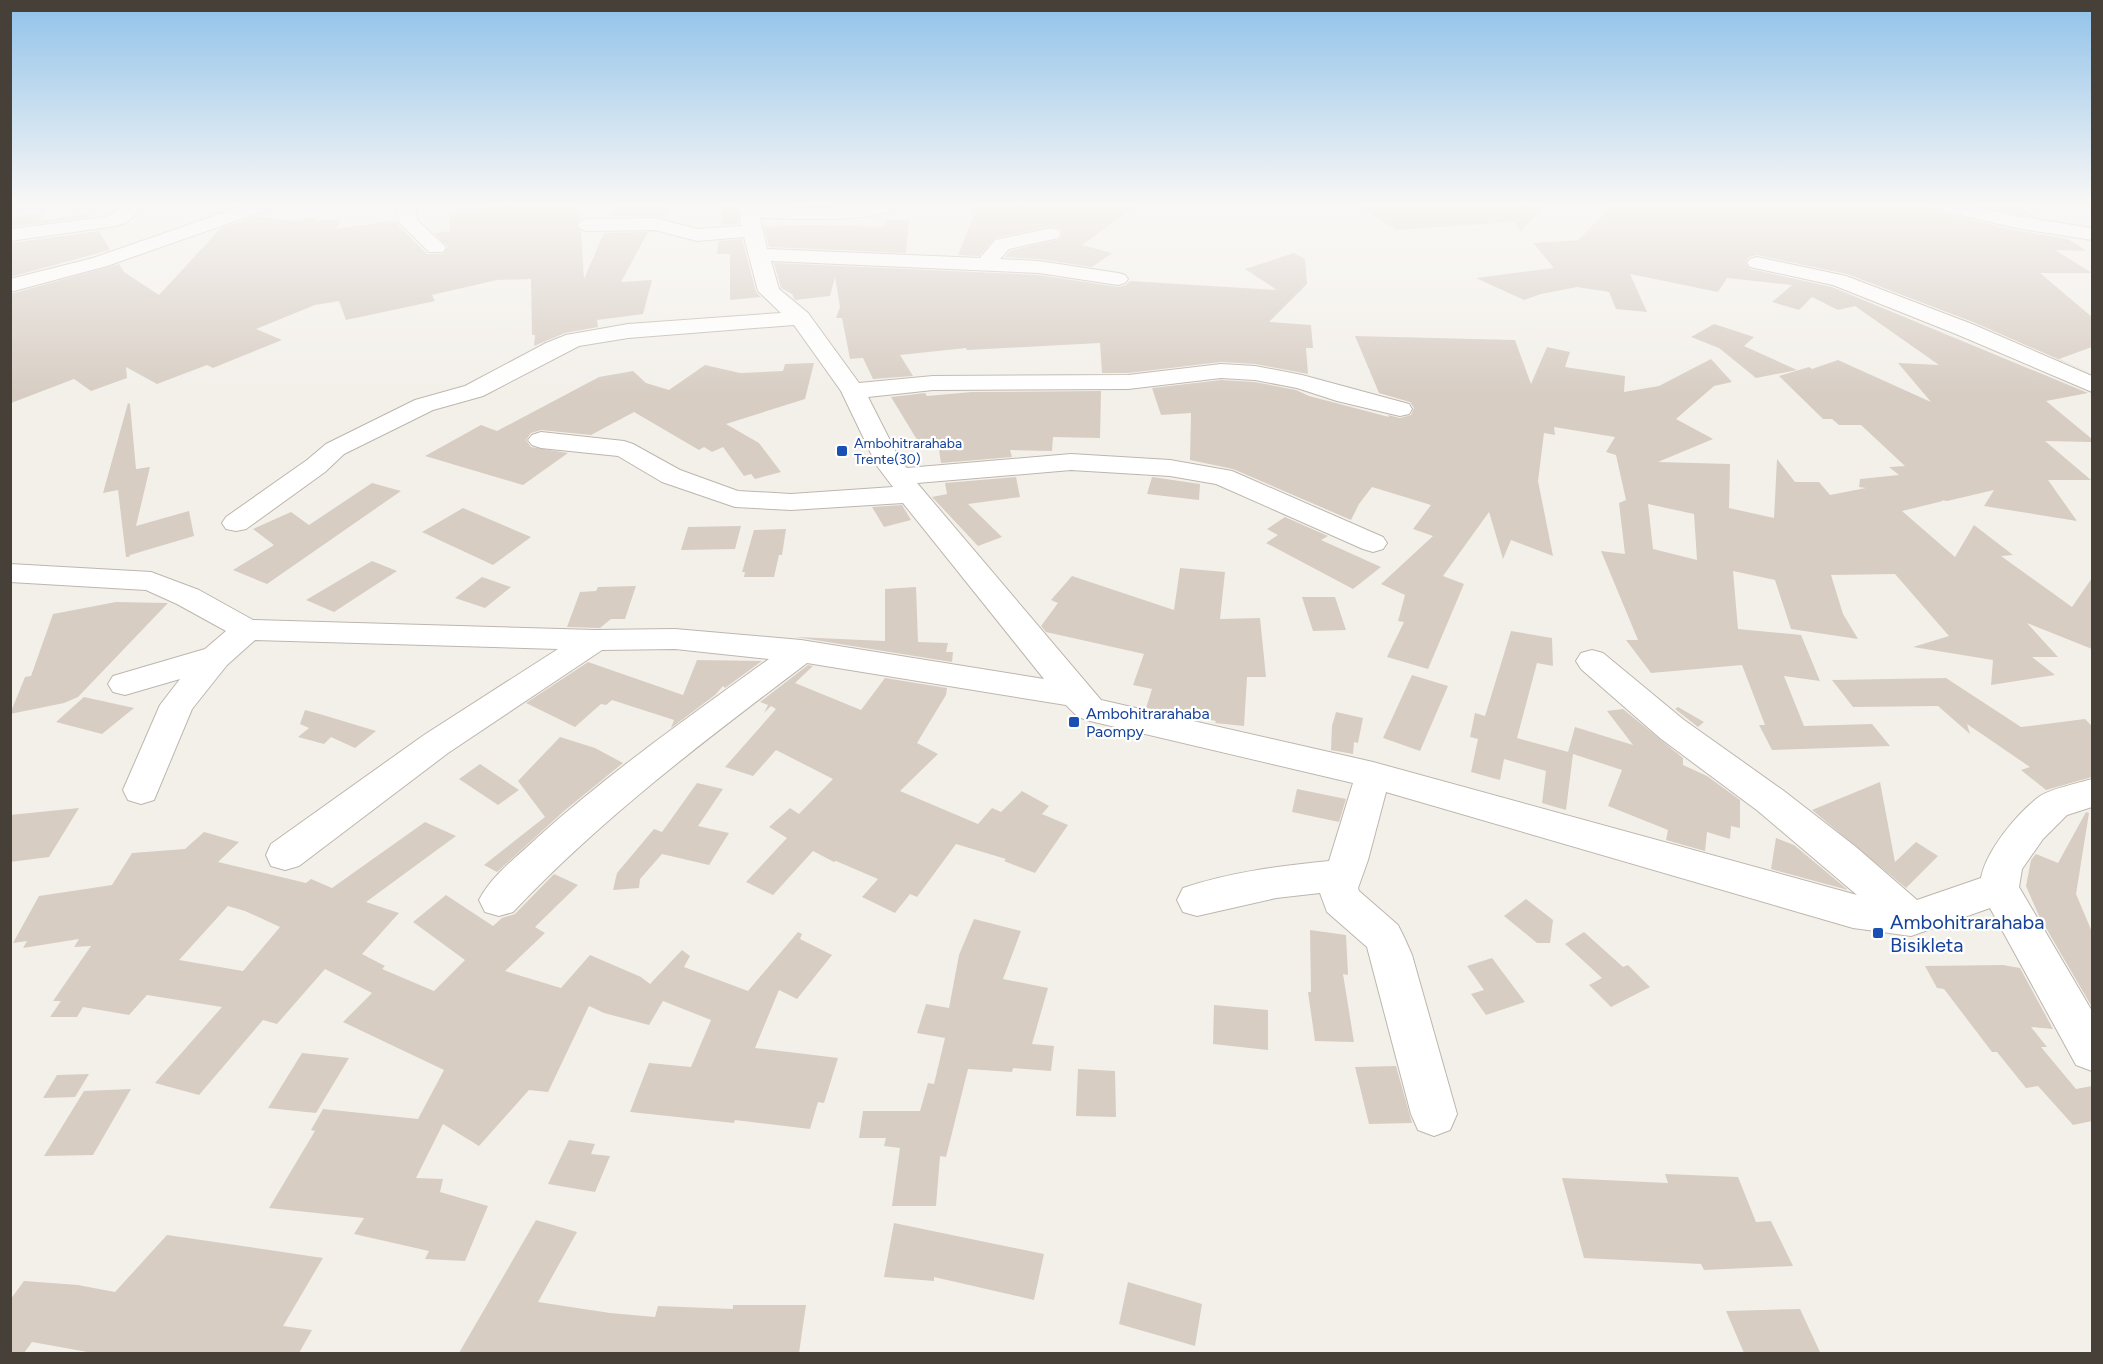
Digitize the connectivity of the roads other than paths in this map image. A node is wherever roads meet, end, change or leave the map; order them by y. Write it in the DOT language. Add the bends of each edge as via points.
graph roads {
  1 [pos="80,267"];
  2 [pos="763,267"];
  3 [pos="1011,267"];
  4 [pos="1775,267"];
  5 [pos="1118,279"];
  6 [pos="10,286"];
  7 [pos="800,318"];
  8 [pos="2092,385"];
  9 [pos="853,391"];
  10 [pos="1400,409"];
  11 [pos="541,440"];
  12 [pos="905,485"];
  13 [pos="236,523"];
  14 [pos="1373,543"];
  15 [pos="10,573"];
  16 [pos="247,630"];
  17 [pos="594,640"];
  18 [pos="801,651"];
  19 [pos="216,657"];
  20 [pos="1592,661"];
  21 [pos="125,684"];
  22 [pos="1076,695"];
  23 [pos="1372,775"];
  24 [pos="141,790"];
  25 [pos="2092,794"];
  26 [pos="285,855"];
  27 [pos="1343,874"];
  28 [pos="1999,888"];
  29 [pos="499,900"];
  30 [pos="1197,900"];
  31 [pos="1911,919"];
  32 [pos="2092,1051"];
  33 [pos="1434,1114"];
  1 -- 6 [label="street"];
  2 -- 7 [label="street" via="769,291"];
  3 -- 5 [label="street"];
  4 -- 8 [label="street" via="1839,280"];
  7 -- 9 [label="street"];
  7 -- 13 [label="street" via="628,331 574,340 474,391 424,405 335,449"];
  9 -- 10 [label="street" via="933,383 1128,382 1221,371 1302,382"];
  9 -- 12 [label="street" via="891,466"];
  11 -- 12 [label="street" via="624,449 671,476 735,499 791,502"];
  12 -- 14 [label="street" via="1071,462 1170,468 1222,477"];
  12 -- 22 [label="street"];
  15 -- 16 [label="street" via="151,581"];
  16 -- 17 [label="street"];
  16 -- 19 [label="street"];
  17 -- 18 [label="street" via="675,639"];
  17 -- 26 [label="street" via="436,744"];
  18 -- 22 [label="street"];
  18 -- 29 [label="street" via="633,776"];
  19 -- 21 [label="street"];
  19 -- 24 [label="street" via="177,705"];
  20 -- 31 [label="street" via="1672,729 1842,858"];
  22 -- 23 [label="street" via="1090,709"];
  23 -- 27 [label="street"];
  23 -- 31 [label="street" via="1853,911"];
  25 -- 28 [label="street" via="2054,805 2046,813 2003,865"];
  27 -- 30 [label="street" via="1276,882"];
  27 -- 33 [label="street" via="1338,888 1341,900 1384,937 1391,955"];
  28 -- 31 [label="street"];
  28 -- 32 [label="street"];
}
